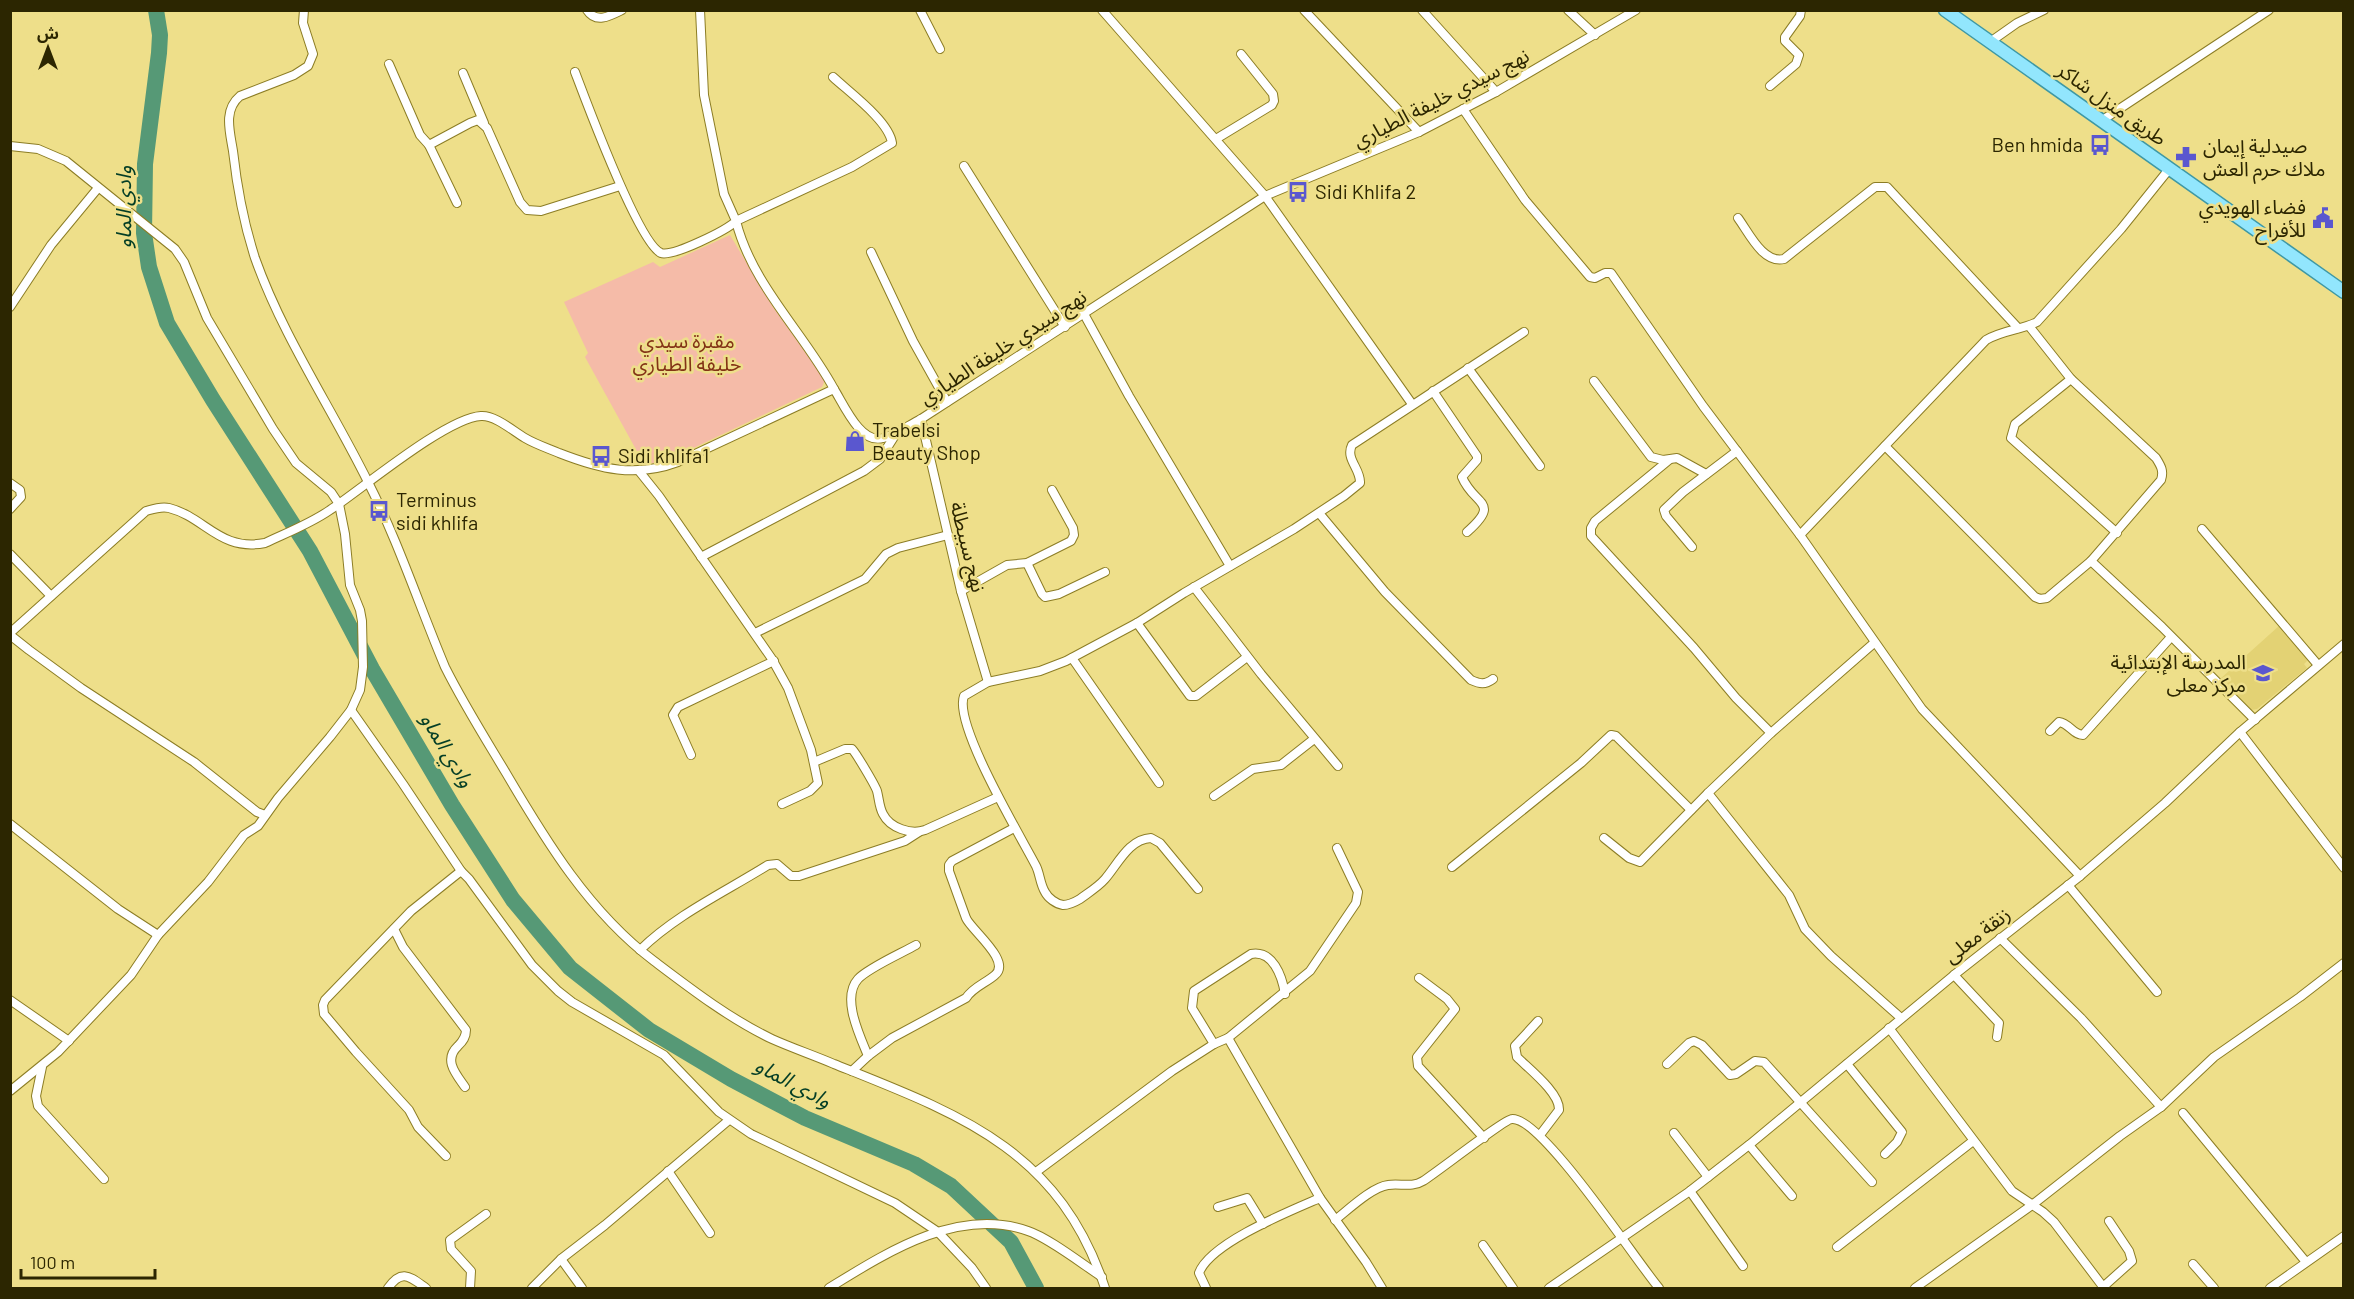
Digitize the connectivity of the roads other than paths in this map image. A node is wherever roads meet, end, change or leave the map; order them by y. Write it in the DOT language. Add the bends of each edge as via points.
graph roads {
  1 [pos="299,10"];
  2 [pos="304,10"];
  3 [pos="587,10"];
  4 [pos="622,10"];
  5 [pos="700,10"];
  6 [pos="920,10"];
  7 [pos="1102,10"];
  8 [pos="1304,10"];
  9 [pos="1422,10"];
  10 [pos="1568,10"];
  11 [pos="1636,10"];
  12 [pos="1801,10"];
  13 [pos="1945,10"];
  14 [pos="2044,10"];
  15 [pos="2269,10"];
  16 [pos="302,19"];
  17 [pos="1595,35"];
  18 [pos="1990,42"];
  19 [pos="940,49"];
  20 [pos="1241,54"];
  21 [pos="389,64"];
  22 [pos="575,72"];
  23 [pos="463,73"];
  24 [pos="833,77"];
  25 [pos="1770,86"];
  26 [pos="1496,92"];
  27 [pos="1463,109"];
  28 [pos="2102,121"];
  29 [pos="484,123"];
  30 [pos="1419,132"];
  31 [pos="1216,140"];
  32 [pos="429,145"];
  33 [pos="10,146"];
  34 [pos="964,166"];
  35 [pos="2170,168"];
  36 [pos="620,186"];
  37 [pos="98,188"];
  38 [pos="1265,196"];
  39 [pos="457,203"];
  40 [pos="1738,218"];
  41 [pos="736,221"];
  42 [pos="871,252"];
  43 [pos="2343,292"];
  44 [pos="10,307"];
  45 [pos="1084,314"];
  46 [pos="2029,326"];
  47 [pos="1065,327"];
  48 [pos="2018,328"];
  49 [pos="1524,332"];
  50 [pos="1467,368"];
  51 [pos="2071,379"];
  52 [pos="1594,381"];
  53 [pos="834,389"];
  54 [pos="1433,391"];
  55 [pos="947,402"];
  56 [pos="1412,405"];
  57 [pos="921,419"];
  58 [pos="897,432"];
  59 [pos="1885,446"];
  60 [pos="1737,451"];
  61 [pos="1669,460"];
  62 [pos="1540,466"];
  63 [pos="639,471"];
  64 [pos="1706,474"];
  65 [pos="368,482"];
  66 [pos="10,483"];
  67 [pos="1052,490"];
  68 [pos="339,504"];
  69 [pos="10,509"];
  70 [pos="1319,513"];
  71 [pos="2202,529"];
  72 [pos="1467,532"];
  73 [pos="2117,533"];
  74 [pos="948,535"];
  75 [pos="1800,535"];
  76 [pos="1692,547"];
  77 [pos="10,554"];
  78 [pos="701,557"];
  79 [pos="2091,561"];
  80 [pos="1027,563"];
  81 [pos="1230,566"];
  82 [pos="1105,572"];
  83 [pos="1194,587"];
  84 [pos="961,591"];
  85 [pos="51,596"];
  86 [pos="1137,623"];
  87 [pos="755,633"];
  88 [pos="10,634"];
  89 [pos="2171,637"];
  90 [pos="1874,643"];
  91 [pos="2342,647"];
  92 [pos="1247,657"];
  93 [pos="1072,658"];
  94 [pos="774,661"];
  95 [pos="2318,665"];
  96 [pos="1493,679"];
  97 [pos="988,682"];
  98 [pos="351,710"];
  99 [pos="2255,720"];
  100 [pos="2050,731"];
  101 [pos="2240,732"];
  102 [pos="1771,733"];
  103 [pos="1314,739"];
  104 [pos="691,754"];
  105 [pos="814,762"];
  106 [pos="1338,766"];
  107 [pos="1159,783"];
  108 [pos="1708,793"];
  109 [pos="1214,796"];
  110 [pos="998,797"];
  111 [pos="782,804"];
  112 [pos="1691,810"];
  113 [pos="265,815"];
  114 [pos="10,824"];
  115 [pos="1014,828"];
  116 [pos="920,832"];
  117 [pos="1604,838"];
  118 [pos="1337,848"];
  119 [pos="1452,867"];
  120 [pos="2343,868"];
  121 [pos="461,871"];
  122 [pos="2080,876"];
  123 [pos="2068,885"];
  124 [pos="1198,889"];
  125 [pos="394,929"];
  126 [pos="158,935"];
  127 [pos="2000,938"];
  128 [pos="916,945"];
  129 [pos="640,950"];
  130 [pos="2343,963"];
  131 [pos="1954,975"];
  132 [pos="1419,978"];
  133 [pos="2157,992"];
  134 [pos="1285,994"];
  135 [pos="10,1000"];
  136 [pos="1901,1018"];
  137 [pos="1538,1021"];
  138 [pos="1889,1028"];
  139 [pos="1997,1037"];
  140 [pos="1228,1038"];
  141 [pos="69,1041"];
  142 [pos="1214,1044"];
  143 [pos="867,1056"];
  144 [pos="1667,1064"];
  145 [pos="1847,1064"];
  146 [pos="42,1067"];
  147 [pos="852,1071"];
  148 [pos="465,1087"];
  149 [pos="10,1091"];
  150 [pos="1799,1103"];
  151 [pos="2161,1107"];
  152 [pos="2183,1113"];
  153 [pos="729,1120"];
  154 [pos="1674,1133"];
  155 [pos="1540,1135"];
  156 [pos="1484,1138"];
  157 [pos="1973,1141"];
  158 [pos="1749,1145"];
  159 [pos="1885,1154"];
  160 [pos="446,1156"];
  161 [pos="668,1171"];
  162 [pos="1036,1172"];
  163 [pos="1708,1177"];
  164 [pos="104,1179"];
  165 [pos="1872,1182"];
  166 [pos="1690,1191"];
  167 [pos="1792,1196"];
  168 [pos="1320,1198"];
  169 [pos="2032,1205"];
  170 [pos="1218,1207"];
  171 [pos="486,1214"];
  172 [pos="1335,1220"];
  173 [pos="2109,1221"];
  174 [pos="1263,1224"];
  175 [pos="938,1232"];
  176 [pos="710,1233"];
  177 [pos="2343,1236"];
  178 [pos="1620,1238"];
  179 [pos="1483,1245"];
  180 [pos="1838,1246"];
  181 [pos="561,1259"];
  182 [pos="2306,1262"];
  183 [pos="2193,1264"];
  184 [pos="1743,1266"];
  185 [pos="1102,1277"];
  186 [pos="388,1288"];
  187 [pos="426,1288"];
  188 [pos="470,1288"];
  189 [pos="532,1288"];
  190 [pos="582,1288"];
  191 [pos="829,1288"];
  192 [pos="986,1288"];
  193 [pos="1105,1288"];
  194 [pos="1206,1288"];
  195 [pos="1382,1288"];
  196 [pos="1513,1288"];
  197 [pos="1550,1288"];
  198 [pos="1659,1288"];
  199 [pos="1915,1288"];
  200 [pos="2103,1288"];
  201 [pos="2214,1288"];
  202 [pos="2270,1288"];
  1 -- 16 [label="street"];
  2 -- 16 [label="street"];
  3 -- 4 [label="street" via="596,19"];
  5 -- 41 [label="street, نهج سيدي خليفة الطياري" via="704,95 724,194"];
  6 -- 19 [label="street"];
  7 -- 31 [label="street"];
  8 -- 30 [label="street"];
  9 -- 26 [label="street"];
  10 -- 17 [label="street"];
  11 -- 17 [label="street, نهج سيدي خليفة الطياري"];
  12 -- 25 [label="street" via="1785,37 1799,55 1796,64"];
  13 -- 18 [label="main road, طريق منزل شاكر"];
  14 -- 18 [label="street"];
  15 -- 28 [label="street"];
  16 -- 65 [label="street" via="313,54 308,66 240,96 230,108 235,170 249,235 266,283"];
  17 -- 26 [label="street, نهج سيدي خليفة الطياري"];
  18 -- 28 [label="main road, طريق منزل شاكر"];
  20 -- 31 [label="street" via="1273,94 1274,101"];
  21 -- 32 [label="street" via="420,135"];
  22 -- 36 [label="street"];
  23 -- 29 [label="street"];
  24 -- 41 [label="street" via="878,117 891,143 852,167"];
  26 -- 27 [label="street, نهج سيدي خليفة الطياري"];
  27 -- 30 [label="street, نهج سيدي خليفة الطياري"];
  27 -- 60 [label="street" via="1525,200 1588,275 1595,278 1611,273"];
  28 -- 35 [label="main road, طريق منزل شاكر"];
  29 -- 32 [label="street" via="473,121"];
  29 -- 36 [label="street" via="527,210 541,211"];
  30 -- 38 [label="street, نهج سيدي خليفة الطياري"];
  31 -- 38 [label="street"];
  32 -- 39 [label="street"];
  33 -- 37 [label="street" via="54,155"];
  34 -- 47 [label="street"];
  35 -- 43 [label="main road, طريق منزل شاكر"];
  35 -- 46 [label="street" via="2121,229 2037,322"];
  36 -- 41 [label="street" via="654,247 664,254 723,231"];
  37 -- 44 [label="street" via="51,245"];
  37 -- 68 [label="street" via="175,249 212,327 273,429 296,463 331,492"];
  38 -- 45 [label="street, نهج سيدي خليفة الطياري"];
  38 -- 56 [label="street"];
  40 -- 48 [label="street" via="1770,259 1784,259 1875,187 1887,187"];
  41 -- 53 [label="street, نهج سيدي خليفة الطياري" via="759,274"];
  42 -- 55 [label="street"];
  45 -- 47 [label="street, نهج سيدي خليفة الطياري"];
  45 -- 81 [label="street"];
  46 -- 48 [label="street"];
  46 -- 51 [label="street"];
  47 -- 55 [label="street, نهج سيدي خليفة الطياري"];
  48 -- 59 [label="street" via="1986,340"];
  49 -- 50 [label="street"];
  50 -- 54 [label="street"];
  50 -- 62 [label="street"];
  51 -- 73 [label="street" via="2162,468 2161,480"];
  51 -- 73 [label="street" via="2015,424 2011,438"];
  52 -- 61 [label="street" via="1651,457"];
  53 -- 58 [label="street, نهج سيدي خليفة الطياري" via="864,435 876,439"];
  53 -- 63 [label="street" via="678,462"];
  54 -- 56 [label="street"];
  54 -- 72 [label="street" via="1478,456 1462,477 1484,513"];
  55 -- 57 [label="street, نهج سيدي خليفة الطياري"];
  56 -- 70 [label="street" via="1352,445 1349,450 1360,483"];
  57 -- 58 [label="street, نهج سيدي خليفة الطياري"];
  57 -- 74 [label="street, نهج سبيطلة"];
  58 -- 78 [label="street" via="879,459 864,471"];
  59 -- 75 [label="street"];
  59 -- 79 [label="street" via="2035,597 2047,598"];
  60 -- 64 [label="street"];
  60 -- 75 [label="street"];
  61 -- 64 [label="street" via="1681,459"];
  61 -- 102 [label="street" via="1595,521 1591,536"];
  63 -- 65 [label="street" via="600,468 530,441 482,415 440,433"];
  63 -- 78 [label="street"];
  64 -- 76 [label="street" via="1664,510"];
  65 -- 68 [label="street"];
  65 -- 129 [label="street" via="459,694 558,859"];
  66 -- 69 [label="street" via="20,490 21,496"];
  67 -- 80 [label="street" via="1074,537"];
  68 -- 85 [label="street" via="255,545 230,541 168,508 146,511"];
  68 -- 98 [label="street" via="350,585 360,609 363,636 360,690"];
  70 -- 81 [label="street"];
  70 -- 96 [label="street" via="1385,592 1471,680 1482,684"];
  71 -- 95 [label="street"];
  73 -- 79 [label="street"];
  74 -- 84 [label="street, نهج سبيطلة"];
  74 -- 87 [label="street" via="886,554 865,579"];
  75 -- 90 [label="street"];
  77 -- 85 [label="street"];
  78 -- 87 [label="street"];
  79 -- 89 [label="street"];
  80 -- 82 [label="street" via="1045,597"];
  80 -- 84 [label="street" via="1007,565"];
  81 -- 83 [label="street"];
  83 -- 86 [label="street"];
  83 -- 92 [label="street"];
  84 -- 97 [label="street, نهج سبيطلة"];
  85 -- 88 [label="street"];
  86 -- 92 [label="street" via="1190,696 1196,696"];
  86 -- 93 [label="street"];
  87 -- 94 [label="street"];
  88 -- 113 [label="street" via="53,669 194,762"];
  89 -- 99 [label="street"];
  89 -- 100 [label="street" via="2083,735 2059,722"];
  90 -- 102 [label="street"];
  90 -- 122 [label="street" via="1922,709"];
  91 -- 95 [label="street, زنقة معلى"];
  92 -- 103 [label="street"];
  93 -- 97 [label="street" via="1040,671"];
  93 -- 107 [label="street"];
  94 -- 104 [label="street" via="678,707 673,715"];
  94 -- 105 [label="street" via="788,688"];
  95 -- 99 [label="street, زنقة معلى"];
  97 -- 110 [label="street" via="967,693 961,705"];
  98 -- 113 [label="street"];
  98 -- 121 [label="street"];
  99 -- 101 [label="street, زنقة معلى"];
  101 -- 120 [label="street"];
  101 -- 122 [label="street, زنقة معلى"];
  102 -- 108 [label="street"];
  103 -- 106 [label="street"];
  103 -- 109 [label="street" via="1281,765 1253,769"];
  105 -- 111 [label="street" via="816,788"];
  105 -- 116 [label="street" via="852,749 875,787 884,817 901,829"];
  108 -- 112 [label="street"];
  108 -- 136 [label="street" via="1789,895 1805,929"];
  110 -- 115 [label="street"];
  110 -- 116 [label="street"];
  112 -- 117 [label="street" via="1640,862"];
  112 -- 119 [label="street" via="1611,735"];
  113 -- 126 [label="street"];
  114 -- 126 [label="street" via="117,909"];
  115 -- 124 [label="street" via="1036,866 1045,893 1060,904 1070,904 1098,886 1144,838 1160,843"];
  115 -- 143 [label="street" via="949,865 969,925 981,934 996,957 998,973 966,998"];
  116 -- 129 [label="street" via="905,841 798,876 791,876 777,864 768,865 685,914"];
  118 -- 134 [label="street" via="1358,892 1356,903 1314,966"];
  121 -- 125 [label="street"];
  121 -- 153 [label="street" via="532,965 558,991 664,1056"];
  122 -- 123 [label="street, زنقة معلى"];
  123 -- 127 [label="street, زنقة معلى"];
  123 -- 133 [label="street"];
  125 -- 148 [label="street" via="403,947 466,1030 465,1038 450,1057"];
  125 -- 160 [label="street" via="325,1000 324,1014"];
  126 -- 141 [label="street" via="132,975"];
  127 -- 131 [label="street, زنقة معلى"];
  127 -- 151 [label="street" via="2081,1018"];
  128 -- 143 [label="street" via="862,975 854,987 852,1007"];
  129 -- 147 [label="street" via="753,1029"];
  130 -- 151 [label="street" via="2214,1057"];
  131 -- 136 [label="street, زنقة معلى"];
  131 -- 139 [label="street" via="1999,1023"];
  132 -- 156 [label="street" via="1455,1009 1417,1057 1418,1066"];
  134 -- 140 [label="street"];
  134 -- 142 [label="street" via="1271,959 1258,953 1194,991 1192,1008"];
  135 -- 141 [label="street"];
  136 -- 138 [label="street, زنقة معلى"];
  137 -- 155 [label="street" via="1514,1049 1516,1057 1559,1102 1559,1110"];
  138 -- 145 [label="street, زنقة معلى"];
  138 -- 157 [label="street"];
  140 -- 142 [label="street"];
  140 -- 168 [label="street"];
  141 -- 146 [label="street"];
  142 -- 162 [label="street" via="1147,1088"];
  143 -- 147 [label="street"];
  144 -- 150 [label="street" via="1689,1043 1697,1042 1730,1075 1755,1061 1764,1062"];
  145 -- 150 [label="street, زنقة معلى"];
  145 -- 159 [label="street" via="1902,1132"];
  146 -- 149 [label="street"];
  146 -- 164 [label="street" via="36,1096 38,1106"];
  147 -- 162 [label="street" via="979,1128"];
  150 -- 158 [label="street, زنقة معلى"];
  150 -- 165 [label="street"];
  151 -- 169 [label="street"];
  152 -- 182 [label="street"];
  153 -- 161 [label="street"];
  153 -- 175 [label="street" via="895,1203"];
  154 -- 163 [label="street"];
  155 -- 156 [label="street" via="1511,1119"];
  155 -- 178 [label="street"];
  156 -- 172 [label="street" via="1418,1184 1380,1187"];
  157 -- 169 [label="street" via="2012,1191"];
  157 -- 180 [label="street"];
  158 -- 163 [label="street, زنقة معلى"];
  158 -- 167 [label="street"];
  161 -- 176 [label="street"];
  161 -- 181 [label="street"];
  162 -- 185 [label="street" via="1073,1217"];
  163 -- 166 [label="street, زنقة معلى"];
  166 -- 178 [label="street, زنقة معلى"];
  166 -- 184 [label="street"];
  168 -- 172 [label="street"];
  168 -- 174 [label="street"];
  169 -- 199 [label="street"];
  169 -- 200 [label="street" via="2054,1222"];
  170 -- 174 [label="street" via="1247,1198"];
  171 -- 188 [label="street" via="450,1240 451,1249 471,1271"];
  172 -- 195 [label="street"];
  173 -- 200 [label="street" via="2132,1261"];
  174 -- 194 [label="street" via="1202,1266 1199,1273"];
  175 -- 185 [label="street" via="981,1224 1030,1231"];
  175 -- 191 [label="street" via="884,1256"];
  175 -- 192 [label="street"];
  177 -- 182 [label="street"];
  178 -- 197 [label="street, زنقة معلى"];
  178 -- 198 [label="street"];
  179 -- 196 [label="street"];
  181 -- 189 [label="street"];
  181 -- 190 [label="street"];
  182 -- 202 [label="street"];
  183 -- 201 [label="street"];
  185 -- 193 [label="street"];
  186 -- 187 [label="street" via="401,1275"];
}
